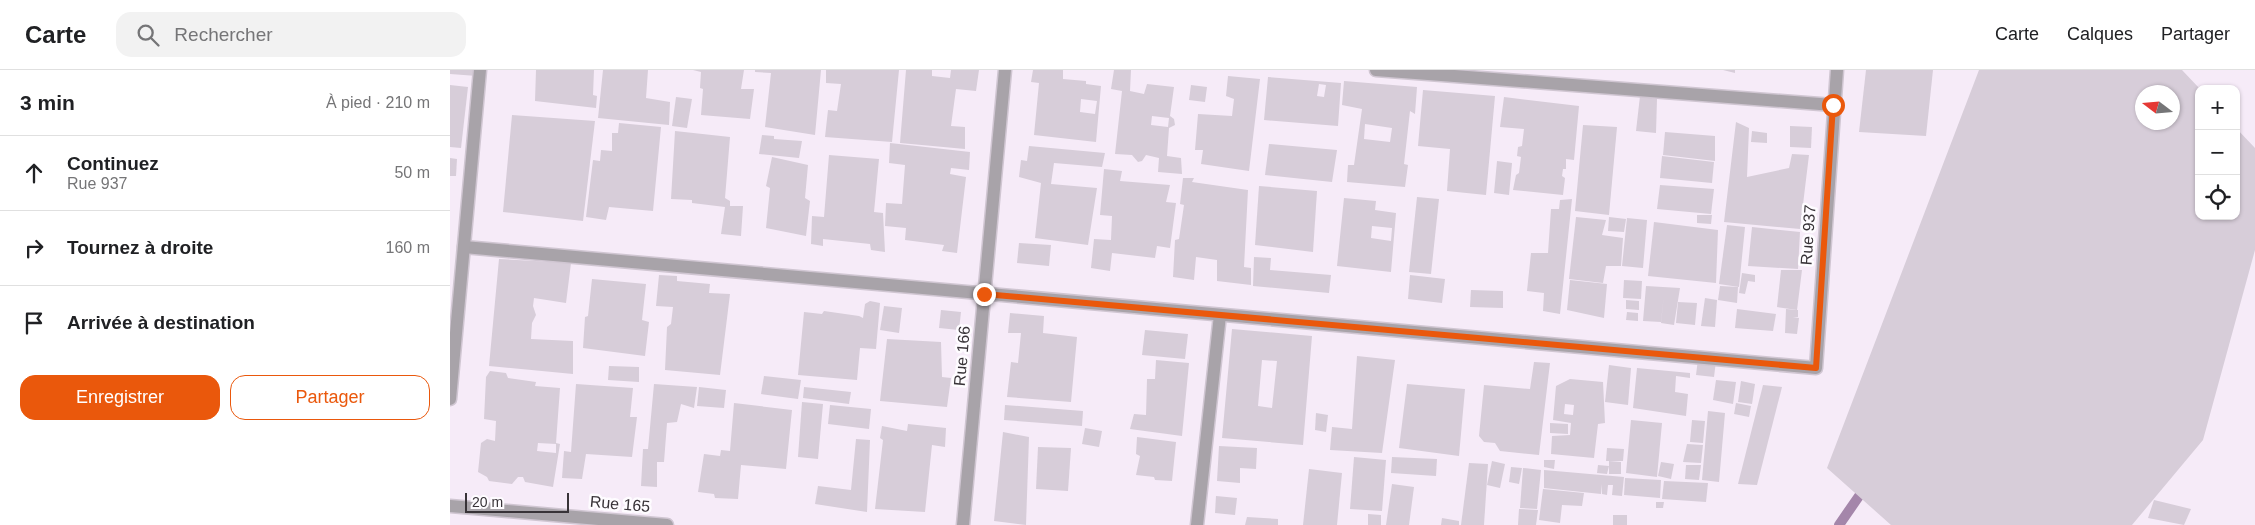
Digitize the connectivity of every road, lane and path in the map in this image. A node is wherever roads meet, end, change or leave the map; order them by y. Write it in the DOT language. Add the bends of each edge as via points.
graph roads {
  1 [pos="480,70"];
  2 [pos="1005,70"];
  3 [pos="1376,70"];
  4 [pos="1837,70"];
  5 [pos="1833,105"];
  6 [pos="464,247"];
  7 [pos="984,294"];
  8 [pos="1220,315"];
  9 [pos="450,399"];
  10 [pos="450,506"];
  11 [pos="667,525"];
  12 [pos="963,525"];
  13 [pos="1197,525"];
  1 -- 6 [label="street"];
  2 -- 7 [label="street, Rue 166"];
  3 -- 5 [label="street"];
  4 -- 5 [label="street, Rue 937"];
  5 -- 8 [label="street, Rue 937" via="1816,368"];
  6 -- 7 [label="street"];
  6 -- 9 [label="street"];
  7 -- 8 [label="street"];
  7 -- 12 [label="street, Rue 166"];
  8 -- 13 [label="street"];
  10 -- 11 [label="street, Rue 165"];
}
